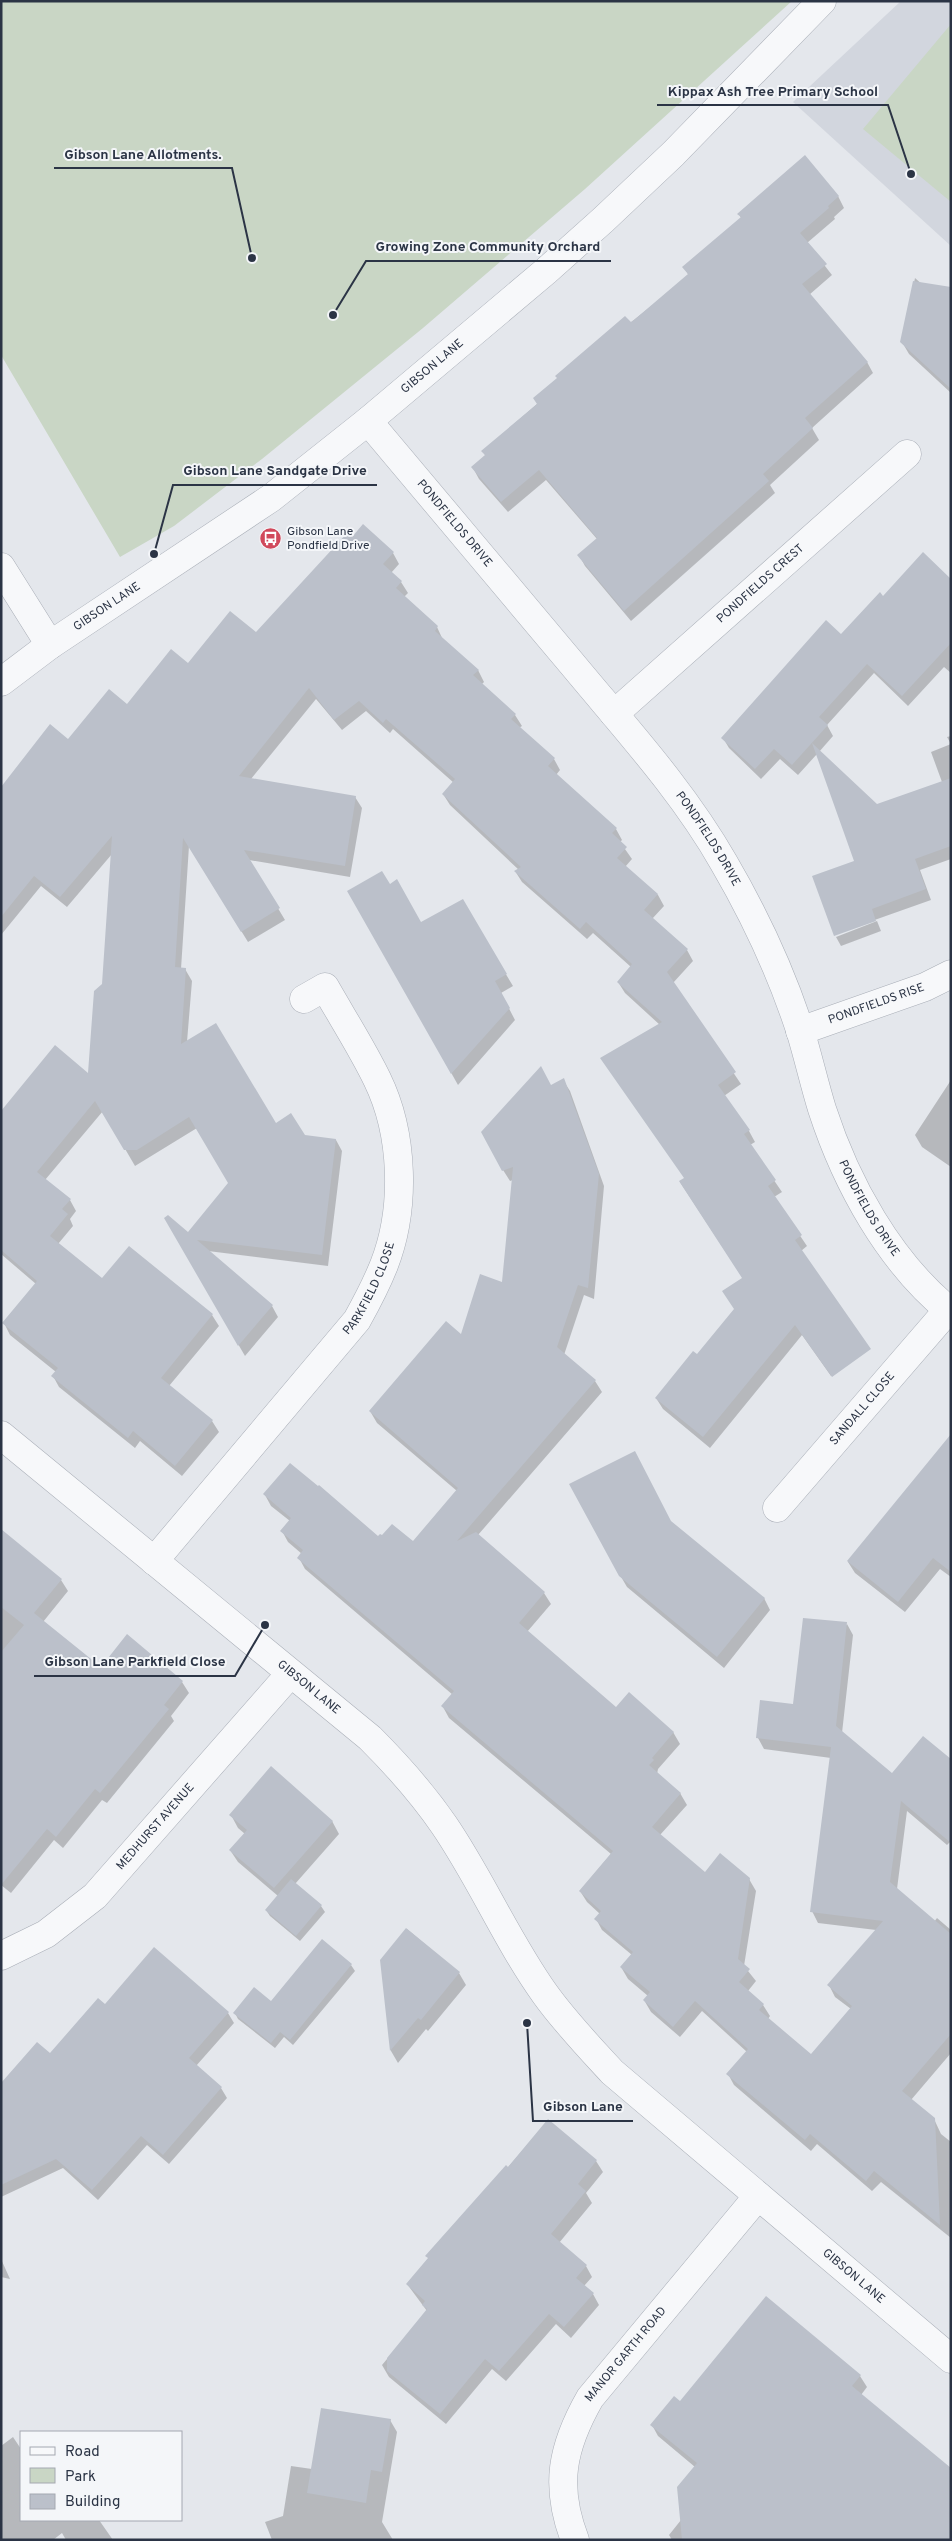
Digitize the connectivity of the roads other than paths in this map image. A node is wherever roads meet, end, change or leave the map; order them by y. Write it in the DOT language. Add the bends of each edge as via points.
graph roads {
  1 [pos="822,1"];
  2 [pos="368,421"];
  3 [pos="907,454"];
  4 [pos="1,567"];
  5 [pos="50,646"];
  6 [pos="1,682"];
  7 [pos="614,714"];
  8 [pos="951,974"];
  9 [pos="304,1000"];
  10 [pos="800,1031"];
  11 [pos="949,1311"];
  12 [pos="1,1434"];
  13 [pos="777,1508"];
  14 [pos="154,1561"];
  15 [pos="290,1674"];
  16 [pos="1,1956"];
  17 [pos="758,2196"];
  18 [pos="951,2359"];
  19 [pos="575,2540"];
  1 -- 2 [label="street, GIBSON LANE" via="674,154 546,271"];
  2 -- 5 [label="street, GIBSON LANE" via="271,498"];
  2 -- 7 [label="street, PONDFIELDS DRIVE"];
  3 -- 7 [label="street, PONDFIELDS CREST"];
  4 -- 5 [label="street"];
  5 -- 6 [label="street, GIBSON LANE"];
  7 -- 10 [label="street, PONDFIELDS DRIVE" via="690,809 723,861 779,972"];
  8 -- 10 [label="street, PONDFIELDS RISE" via="925,987"];
  9 -- 14 [label="street, PARKFIELD CLOSE" via="325,986 378,1080 395,1141 398,1172 398,1203 391,1241 372,1293 357,1320"];
  10 -- 11 [label="street, PONDFIELDS DRIVE" via="822,1109 847,1173 881,1232 924,1286"];
  11 -- 13 [label="street, SANDALL CLOSE"];
  12 -- 14 [label="street, GIBSON LANE"];
  14 -- 15 [label="street, GIBSON LANE"];
  15 -- 16 [label="street, MEDHURST AVENUE" via="95,1896 46,1934"];
  15 -- 17 [label="street, GIBSON LANE" via="370,1738 422,1794 465,1858 518,1952 578,2035 612,2072"];
  17 -- 18 [label="street, GIBSON LANE"];
  17 -- 19 [label="street, MANOR GARTH ROAD" via="590,2398 574,2425 564,2456 562,2487 567,2519"];
}
